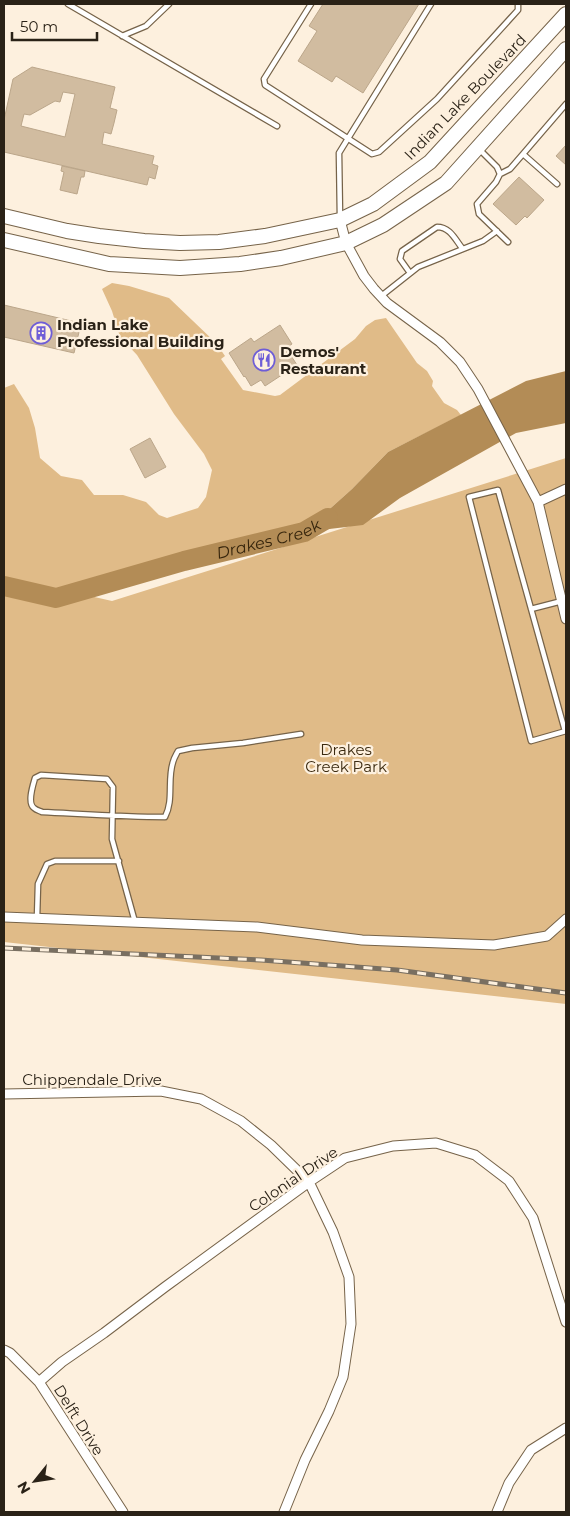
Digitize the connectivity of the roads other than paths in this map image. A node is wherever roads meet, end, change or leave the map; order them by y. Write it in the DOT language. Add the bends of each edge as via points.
graph roads {
  1 [pos="68,4"];
  2 [pos="169,4"];
  3 [pos="311,4"];
  4 [pos="431,4"];
  5 [pos="518,4"];
  6 [pos="566,14"];
  7 [pos="122,36"];
  8 [pos="566,49"];
  9 [pos="566,104"];
  10 [pos="277,126"];
  11 [pos="347,138"];
  12 [pos="478,148"];
  13 [pos="523,154"];
  14 [pos="500,174"];
  15 [pos="557,184"];
  16 [pos="4,216"];
  17 [pos="340,220"];
  18 [pos="497,231"];
  19 [pos="4,240"];
  20 [pos="508,242"];
  21 [pos="346,243"];
  22 [pos="462,248"];
  23 [pos="410,273"];
  24 [pos="380,297"];
  25 [pos="566,490"];
  26 [pos="538,502"];
  27 [pos="564,601"];
  28 [pos="531,609"];
  29 [pos="566,619"];
  30 [pos="566,731"];
  31 [pos="301,734"];
  32 [pos="112,815"];
  33 [pos="119,861"];
  34 [pos="4,917"];
  35 [pos="37,918"];
  36 [pos="566,920"];
  37 [pos="135,922"];
  38 [pos="4,1094"];
  39 [pos="309,1182"];
  40 [pos="566,1322"];
  41 [pos="4,1350"];
  42 [pos="39,1382"];
  43 [pos="566,1428"];
  44 [pos="123,1512"];
  45 [pos="284,1512"];
  46 [pos="497,1512"];
  1 -- 7 [label="lane"];
  2 -- 7 [label="lane" via="146,26"];
  3 -- 11 [label="lane" via="264,80 265,85"];
  4 -- 11 [label="lane"];
  5 -- 11 [label="lane" via="518,10 437,99 379,152 372,154"];
  6 -- 17 [label="main road, Indian Lake Boulevard" via="430,162 373,204"];
  7 -- 10 [label="lane"];
  8 -- 12 [label="main road"];
  9 -- 13 [label="lane"];
  11 -- 17 [label="lane" via="338,153"];
  12 -- 14 [label="lane"];
  12 -- 21 [label="main road" via="446,183 382,225"];
  13 -- 14 [label="lane" via="510,170"];
  13 -- 15 [label="lane"];
  14 -- 18 [label="lane" via="477,204 479,214"];
  16 -- 17 [label="main road, Indian Lake Boulevard" via="99,236 180,243 265,236"];
  17 -- 21 [label="street"];
  18 -- 20 [label="lane"];
  18 -- 22 [label="lane" via="483,241"];
  19 -- 21 [label="main road" via="109,264 180,268 281,258"];
  21 -- 24 [label="street"];
  22 -- 23 [label="lane"];
  22 -- 23 [label="lane" via="449,230 437,227 402,251 400,259"];
  23 -- 24 [label="lane"];
  24 -- 26 [label="street" via="440,342 460,362 478,389"];
  25 -- 26 [label="street"];
  26 -- 27 [label="street"];
  27 -- 28 [label="lane"];
  27 -- 29 [label="street"];
  28 -- 30 [label="lane"];
  28 -- 30 [label="lane" via="498,490 469,497 531,741"];
  31 -- 32 [label="lane" via="178,751 172,763 170,800 165,817"];
  32 -- 32 [label="lane" via="113,787 107,779 41,775 35,778 31,804 42,812"];
  32 -- 33 [label="lane" via="112,839"];
  33 -- 35 [label="lane" via="55,860 47,864 38,884"];
  33 -- 37 [label="lane"];
  34 -- 35 [label="street"];
  35 -- 37 [label="street"];
  36 -- 37 [label="street" via="547,936 494,946 362,940 257,927"];
  38 -- 39 [label="street, Chippendale Drive" via="161,1091 202,1099 240,1120"];
  39 -- 40 [label="street, Colonial Drive" via="344,1158 393,1146 436,1143 475,1155 508,1181 533,1218"];
  39 -- 42 [label="street, Colonial Drive"];
  39 -- 45 [label="street, Chippendale Drive" via="333,1232 349,1277 351,1324 342,1377"];
  41 -- 42 [label="street, Delft Drive"];
  42 -- 44 [label="street, Delft Drive"];
  43 -- 46 [label="street" via="531,1450 509,1483"];
}
